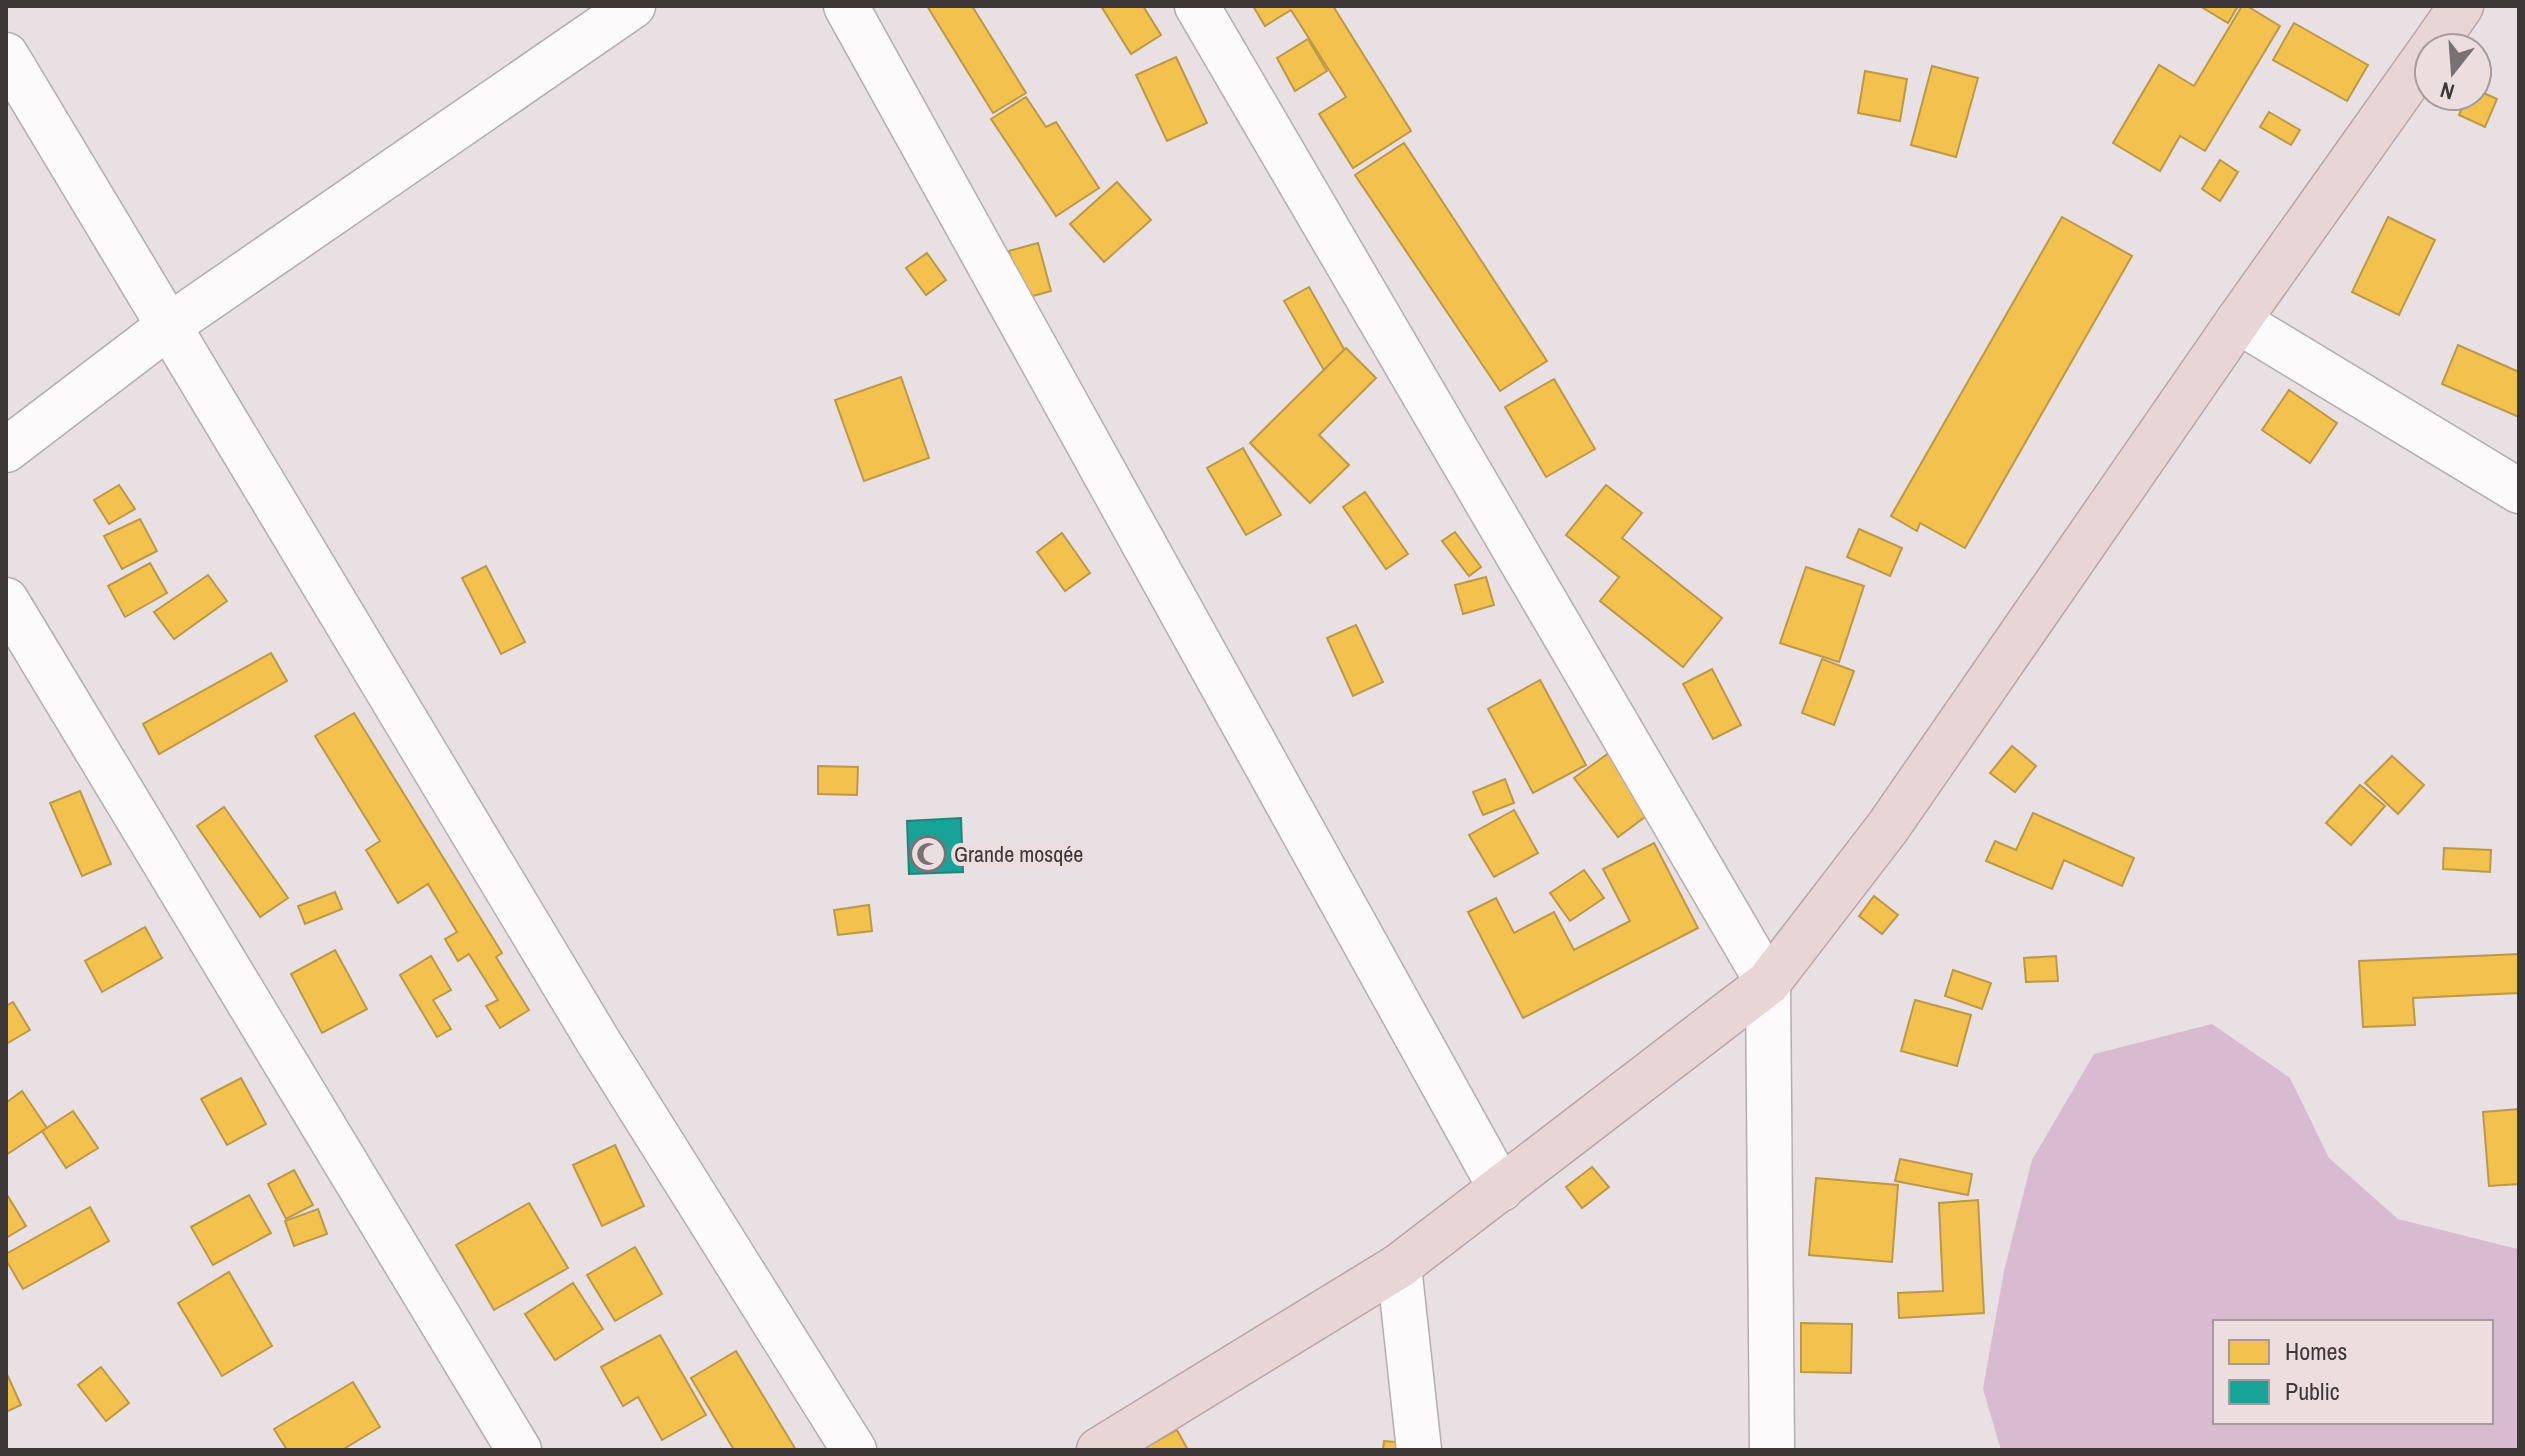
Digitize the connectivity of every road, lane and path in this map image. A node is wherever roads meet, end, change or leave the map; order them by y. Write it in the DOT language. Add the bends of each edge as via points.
graph roads {
  1 [pos="633,6"];
  2 [pos="846,6"];
  3 [pos="1197,6"];
  4 [pos="2461,6"];
  5 [pos="2443,32"];
  6 [pos="6,55"];
  7 [pos="2413,74"];
  8 [pos="2238,321"];
  9 [pos="170,325"];
  10 [pos="6,450"];
  11 [pos="2519,491"];
  12 [pos="6,600"];
  13 [pos="1768,983"];
  14 [pos="1501,1189"];
  15 [pos="1399,1266"];
  16 [pos="1118,1444"];
  17 [pos="519,1450"];
  18 [pos="854,1450"];
  19 [pos="1419,1450"];
  20 [pos="1772,1450"];
  1 -- 9 [label="street"];
  2 -- 14 [label="street"];
  3 -- 13 [label="street"];
  4 -- 5 [label="highway"];
  6 -- 9 [label="street"];
  7 -- 8 [label="highway"];
  8 -- 11 [label="street"];
  8 -- 13 [label="highway" via="1888,827"];
  9 -- 10 [label="street"];
  9 -- 18 [label="street" via="598,1041"];
  12 -- 17 [label="street"];
  13 -- 14 [label="highway"];
  13 -- 20 [label="street"];
  14 -- 15 [label="highway"];
  15 -- 16 [label="highway"];
  15 -- 19 [label="street"];
}
